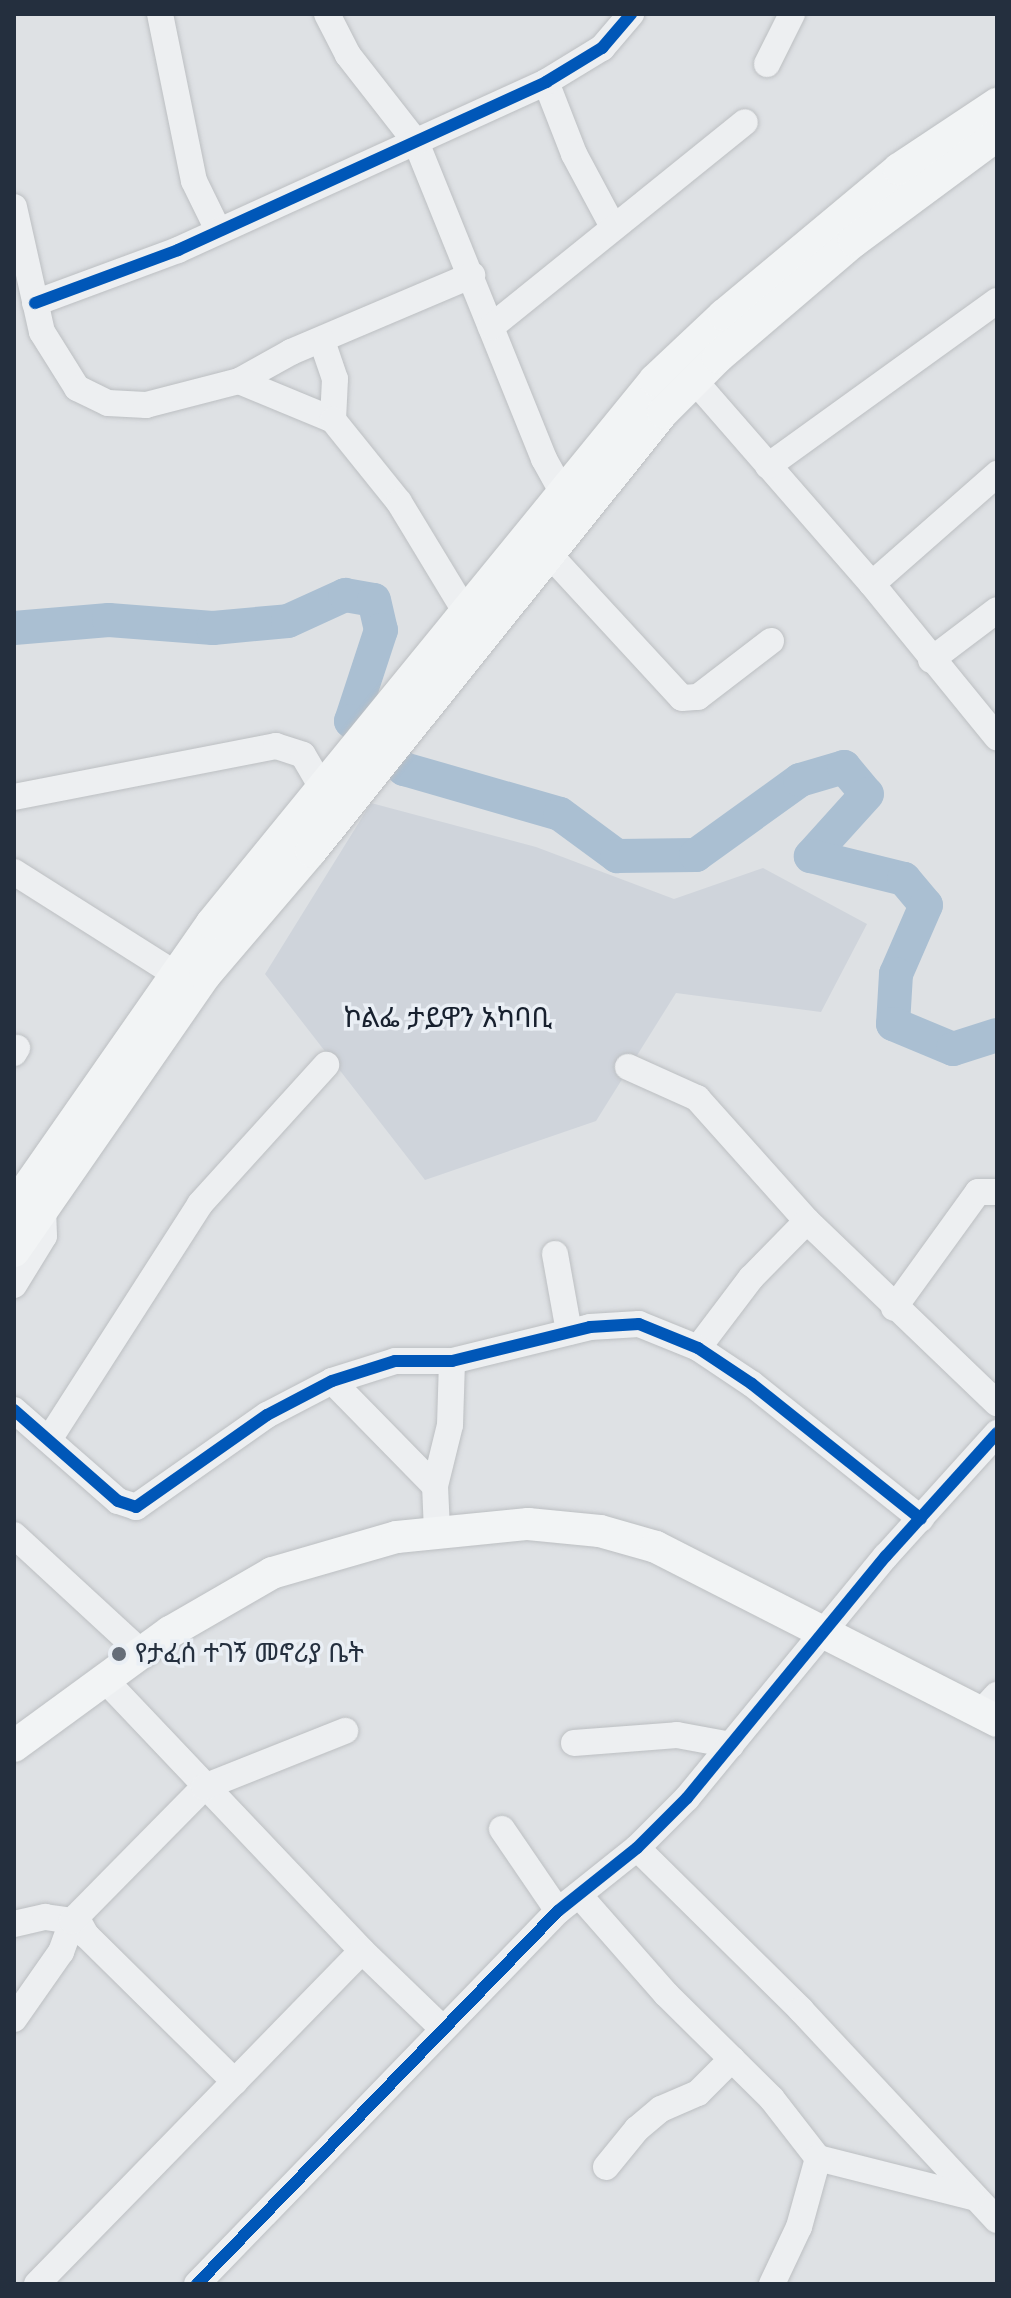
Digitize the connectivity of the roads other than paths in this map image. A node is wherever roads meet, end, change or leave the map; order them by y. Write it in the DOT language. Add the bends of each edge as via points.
graph roads {
  1 [pos="160,14"];
  2 [pos="327,14"];
  3 [pos="631,14"];
  4 [pos="792,14"];
  5 [pos="767,64"];
  6 [pos="546,82"];
  7 [pos="997,104"];
  8 [pos="745,122"];
  9 [pos="997,135"];
  10 [pos="416,142"];
  11 [pos="14,207"];
  12 [pos="612,225"];
  13 [pos="218,230"];
  14 [pos="472,275"];
  15 [pos="997,301"];
  16 [pos="35,303"];
  17 [pos="491,327"];
  18 [pos="322,341"];
  19 [pos="694,380"];
  20 [pos="239,381"];
  21 [pos="333,420"];
  22 [pos="768,466"];
  23 [pos="997,474"];
  24 [pos="572,502"];
  25 [pos="548,553"];
  26 [pos="872,584"];
  27 [pos="997,610"];
  28 [pos="465,611"];
  29 [pos="771,641"];
  30 [pos="931,660"];
  31 [pos="402,714"];
  32 [pos="997,737"];
  33 [pos="14,797"];
  34 [pos="331,803"];
  35 [pos="14,872"];
  36 [pos="174,973"];
  37 [pos="326,1065"];
  38 [pos="628,1067"];
  39 [pos="997,1192"];
  40 [pos="29,1208"];
  41 [pos="807,1221"];
  42 [pos="14,1251"];
  43 [pos="555,1254"];
  44 [pos="14,1285"];
  45 [pos="894,1308"];
  46 [pos="569,1332"];
  47 [pos="698,1348"];
  48 [pos="452,1361"];
  49 [pos="332,1381"];
  50 [pos="997,1403"];
  51 [pos="14,1410"];
  52 [pos="997,1433"];
  53 [pos="50,1438"];
  54 [pos="435,1486"];
  55 [pos="921,1519"];
  56 [pos="437,1531"];
  57 [pos="14,1535"];
  58 [pos="826,1633"];
  59 [pos="143,1654"];
  60 [pos="107,1682"];
  61 [pos="991,1710"];
  62 [pos="345,1731"];
  63 [pos="574,1743"];
  64 [pos="731,1745"];
  65 [pos="14,1746"];
  66 [pos="204,1787"];
  67 [pos="502,1829"];
  68 [pos="637,1848"];
  69 [pos="579,1895"];
  70 [pos="558,1911"];
  71 [pos="74,1919"];
  72 [pos="14,1924"];
  73 [pos="362,1951"];
  74 [pos="14,2019"];
  75 [pos="441,2027"];
  76 [pos="732,2059"];
  77 [pos="235,2082"];
  78 [pos="818,2158"];
  79 [pos="606,2167"];
  80 [pos="972,2197"];
  81 [pos="997,2220"];
  82 [pos="37,2284"];
  83 [pos="197,2284"];
  84 [pos="772,2284"];
  1 -- 13 [label="street" via="194,181"];
  2 -- 10 [label="street" via="348,55"];
  3 -- 6 [label="street" via="602,48"];
  4 -- 5 [label="street"];
  6 -- 10 [label="street"];
  6 -- 12 [label="street" via="574,154"];
  7 -- 24 [label="main road" via="899,169 697,339"];
  8 -- 12 [label="street"];
  9 -- 19 [label="main road" via="854,241"];
  10 -- 13 [label="street"];
  10 -- 14 [label="street"];
  11 -- 16 [label="street"];
  12 -- 17 [label="street"];
  13 -- 16 [label="street" via="139,266"];
  14 -- 17 [label="street"];
  14 -- 18 [label="street"];
  15 -- 22 [label="street"];
  16 -- 20 [label="street" via="42,332 63,372 95,399 146,405"];
  17 -- 24 [label="street"];
  18 -- 20 [label="street"];
  18 -- 21 [label="street" via="335,379"];
  19 -- 22 [label="street"];
  19 -- 24 [label="main road"];
  20 -- 21 [label="street"];
  21 -- 28 [label="street" via="399,502"];
  22 -- 26 [label="street"];
  23 -- 26 [label="street"];
  24 -- 25 [label="main road"];
  24 -- 28 [label="main road"];
  25 -- 29 [label="street" via="682,698 704,694"];
  25 -- 31 [label="main road"];
  26 -- 30 [label="street"];
  27 -- 30 [label="street"];
  28 -- 31 [label="main road"];
  30 -- 32 [label="street"];
  31 -- 34 [label="main road"];
  33 -- 34 [label="street" via="276,746 303,755"];
  34 -- 36 [label="main road"];
  34 -- 40 [label="main road"];
  35 -- 36 [label="street"];
  36 -- 40 [label="main road"];
  37 -- 53 [label="street" via="200,1204"];
  38 -- 41 [label="street" via="697,1098"];
  39 -- 45 [label="street" via="978,1192"];
  40 -- 42 [label="main road"];
  40 -- 44 [label="street" via="44,1236"];
  41 -- 45 [label="street"];
  41 -- 47 [label="street" via="751,1278"];
  43 -- 46 [label="street"];
  45 -- 50 [label="street"];
  46 -- 47 [label="street" via="639,1324"];
  46 -- 48 [label="street"];
  47 -- 55 [label="street" via="813,1431"];
  48 -- 49 [label="street" via="395,1361"];
  48 -- 54 [label="street" via="450,1425"];
  49 -- 53 [label="street" via="267,1415 136,1507 118,1501"];
  49 -- 54 [label="street"];
  51 -- 53 [label="street"];
  52 -- 55 [label="street"];
  54 -- 56 [label="street"];
  55 -- 58 [label="street"];
  56 -- 58 [label="main road" via="528,1524 625,1536 710,1571"];
  56 -- 59 [label="main road" via="350,1549 272,1573 170,1632"];
  57 -- 59 [label="street"];
  58 -- 61 [label="main road"];
  58 -- 64 [label="street"];
  59 -- 60 [label="main road"];
  60 -- 65 [label="main road"];
  60 -- 66 [label="street"];
  62 -- 66 [label="street"];
  63 -- 64 [label="street" via="677,1735"];
  64 -- 68 [label="street"];
  66 -- 71 [label="street"];
  66 -- 73 [label="street"];
  67 -- 70 [label="street"];
  68 -- 69 [label="street"];
  68 -- 80 [label="street" via="801,2010"];
  69 -- 70 [label="street"];
  69 -- 76 [label="street"];
  70 -- 75 [label="street"];
  71 -- 72 [label="street" via="45,1917"];
  71 -- 74 [label="street" via="61,1952"];
  71 -- 77 [label="street"];
  73 -- 75 [label="street"];
  73 -- 77 [label="street"];
  75 -- 83 [label="street"];
  76 -- 78 [label="street"];
  76 -- 79 [label="street" via="698,2093 661,2109 637,2129"];
  77 -- 82 [label="street"];
  78 -- 80 [label="street"];
  78 -- 84 [label="street" via="799,2227"];
  80 -- 81 [label="street"];
}
